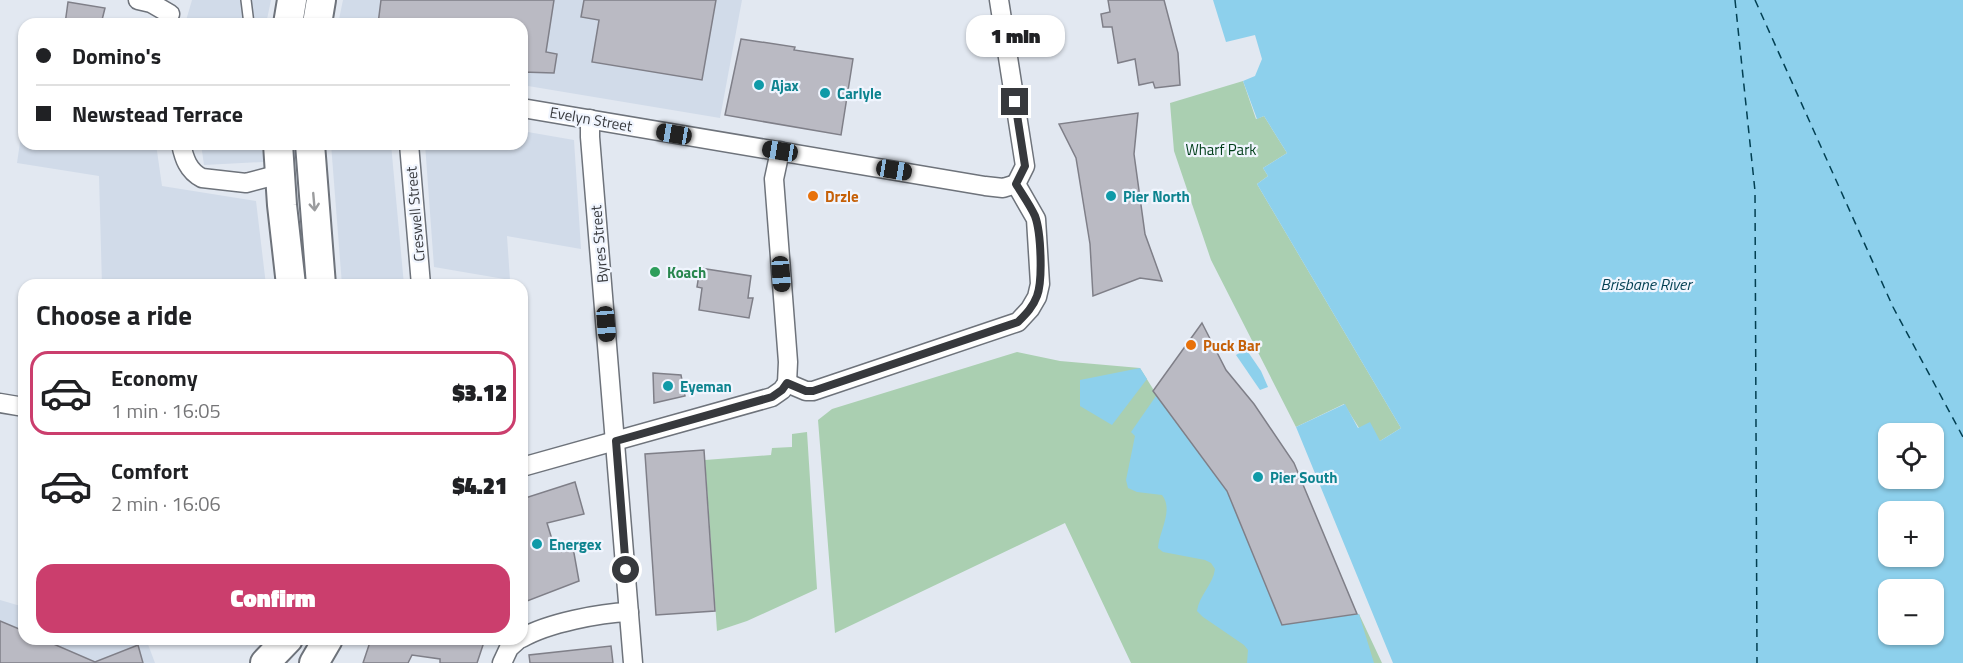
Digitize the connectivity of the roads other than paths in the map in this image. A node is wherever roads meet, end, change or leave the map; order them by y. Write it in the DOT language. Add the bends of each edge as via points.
graph roads {
  1 [pos="138,0"];
  2 [pos="246,0"];
  3 [pos="292,0"];
  4 [pos="321,0"];
  5 [pos="999,0"];
  6 [pos="172,13"];
  7 [pos="248,18"];
  8 [pos="289,18"];
  9 [pos="318,18"];
  10 [pos="528,109"];
  11 [pos="590,119"];
  12 [pos="183,150"];
  13 [pos="278,150"];
  14 [pos="310,150"];
  15 [pos="410,150"];
  16 [pos="780,151"];
  17 [pos="280,174"];
  18 [pos="1016,184"];
  19 [pos="290,279"];
  20 [pos="321,279"];
  21 [pos="420,279"];
  22 [pos="787,383"];
  23 [pos="0,403"];
  24 [pos="18,406"];
  25 [pos="616,441"];
  26 [pos="528,465"];
  27 [pos="629,612"];
  28 [pos="528,634"];
  29 [pos="282,645"];
  30 [pos="324,645"];
  31 [pos="513,645"];
  32 [pos="266,663"];
  33 [pos="314,663"];
  34 [pos="502,663"];
  35 [pos="633,663"];
  1 -- 6 [label="street"];
  2 -- 7 [label="lane"];
  3 -- 8 [label="main road"];
  4 -- 9 [label="main road"];
  5 -- 18 [label="street" via="1025,166"];
  10 -- 11 [label="street, Evelyn Street"];
  11 -- 16 [label="street, Evelyn Street"];
  11 -- 25 [label="street, Byres Street"];
  12 -- 17 [label="street" via="187,164 202,178 246,183"];
  13 -- 17 [label="main road"];
  14 -- 20 [label="main road, one-way"];
  15 -- 21 [label="street, Creswell Street"];
  16 -- 18 [label="street, Evelyn Street" via="986,186 1003,188"];
  16 -- 22 [label="street" via="774,179"];
  17 -- 19 [label="main road"];
  18 -- 22 [label="street" via="1036,219 1040,284 1037,297 1018,322 813,391"];
  22 -- 25 [label="street" via="772,397"];
  23 -- 24 [label="street"];
  25 -- 26 [label="street"];
  25 -- 27 [label="street, Byres Street"];
  27 -- 28 [label="street" via="603,614"];
  27 -- 35 [label="street, Byres Street"];
  29 -- 32 [label="main road"];
  30 -- 33 [label="main road"];
  31 -- 34 [label="street"];
}
